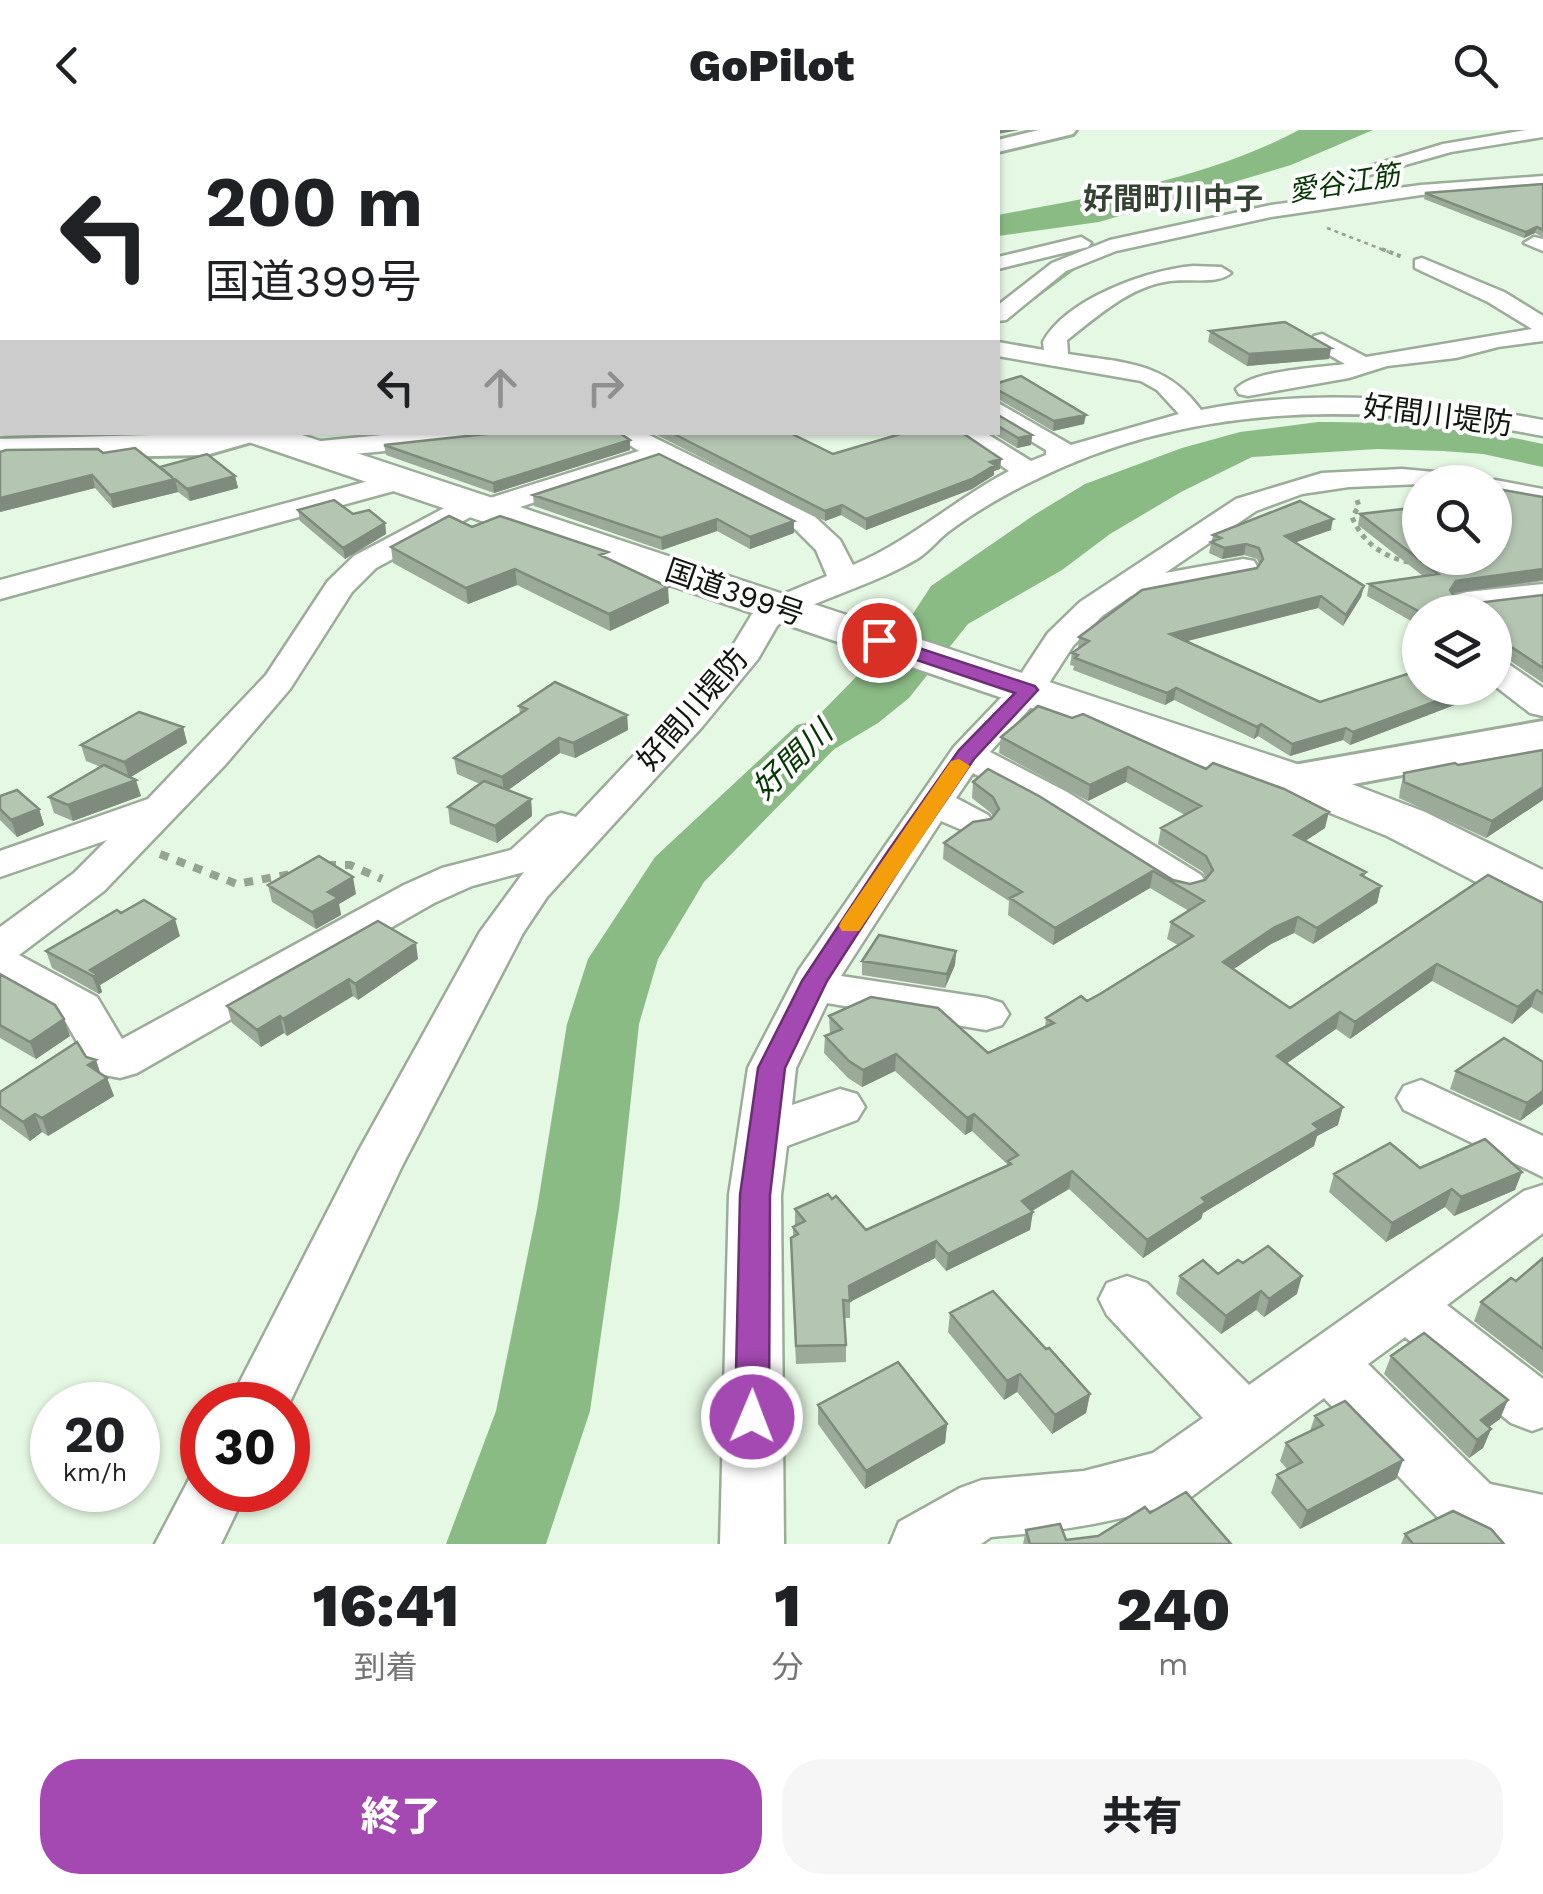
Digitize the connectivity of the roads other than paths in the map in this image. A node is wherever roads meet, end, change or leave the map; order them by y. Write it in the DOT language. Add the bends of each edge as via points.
graph roads {
  1 [pos="1059,130"];
  2 [pos="1543,132"];
  3 [pos="1000,145"];
  4 [pos="1543,181"];
  5 [pos="1063,248"];
  6 [pos="1143,250"];
  7 [pos="1000,263"];
  8 [pos="1422,264"];
  9 [pos="1056,270"];
  10 [pos="1221,273"];
  11 [pos="1158,274"];
  12 [pos="1538,295"];
  13 [pos="1496,296"];
  14 [pos="1000,313"];
  15 [pos="1543,330"];
  16 [pos="1322,342"];
  17 [pos="1000,349"];
  18 [pos="1057,357"];
  19 [pos="1286,360"];
  20 [pos="1362,365"];
  21 [pos="1319,375"];
  22 [pos="1108,384"];
  23 [pos="1166,385"];
  24 [pos="1189,410"];
  25 [pos="1000,411"];
  26 [pos="1543,428"];
  27 [pos="242,435"];
  28 [pos="262,435"];
  29 [pos="470,435"];
  30 [pos="628,435"];
  31 [pos="971,435"];
  32 [pos="1104,437"];
  33 [pos="0,448"];
  34 [pos="310,450"];
  35 [pos="661,452"];
  36 [pos="1044,466"];
  37 [pos="1402,477"];
  38 [pos="402,480"];
  39 [pos="1512,491"];
  40 [pos="1543,497"];
  41 [pos="482,506"];
  42 [pos="1278,521"];
  43 [pos="1216,525"];
  44 [pos="844,578"];
  45 [pos="1239,583"];
  46 [pos="0,590"];
  47 [pos="1114,593"];
  48 [pos="1528,595"];
  49 [pos="780,607"];
  50 [pos="1543,619"];
  51 [pos="1512,682"];
  52 [pos="1020,688"];
  53 [pos="1543,704"];
  54 [pos="1543,735"];
  55 [pos="966,755"];
  56 [pos="1294,780"];
  57 [pos="614,797"];
  58 [pos="933,802"];
  59 [pos="165,806"];
  60 [pos="974,823"];
  61 [pos="0,865"];
  62 [pos="1186,884"];
  63 [pos="1543,894"];
  64 [pos="0,948"];
  65 [pos="0,964"];
  66 [pos="812,986"];
  67 [pos="986,1014"];
  68 [pos="1421,1098"];
  69 [pos="840,1107"];
  70 [pos="763,1135"];
  71 [pos="1543,1158"];
  72 [pos="1543,1205"];
  73 [pos="1127,1299"];
  74 [pos="1405,1305"];
  75 [pos="1327,1362"];
  76 [pos="269,1382"];
  77 [pos="1532,1405"];
  78 [pos="1246,1421"];
  79 [pos="204,1512"];
  80 [pos="1543,1524"];
  81 [pos="187,1544"];
  82 [pos="752,1544"];
  83 [pos="922,1544"];
  1 -- 3 [label="street"];
  2 -- 5 [label="street" via="1449,147 1236,208"];
  4 -- 9 [label="street" via="1421,190 1240,216 1110,246"];
  5 -- 7 [label="street"];
  5 -- 9 [label="street"];
  6 -- 11 [label="street" via="1163,265"];
  8 -- 13 [label="street"];
  9 -- 14 [label="street"];
  10 -- 11 [label="street"];
  11 -- 18 [label="street" via="1132,284 1057,336"];
  12 -- 13 [label="street"];
  13 -- 15 [label="street"];
  15 -- 20 [label="street"];
  16 -- 20 [label="street"];
  17 -- 18 [label="street"];
  18 -- 23 [label="street" via="1140,373"];
  19 -- 21 [label="street"];
  20 -- 21 [label="street"];
  21 -- 24 [label="street" via="1267,383"];
  22 -- 23 [label="street"];
  23 -- 24 [label="street"];
  24 -- 32 [label="street"];
  25 -- 36 [label="street" via="1059,447"];
  26 -- 32 [label="street, 好間川堤防" via="1428,408 1317,405"];
  27 -- 33 [label="street" via="206,445"];
  28 -- 34 [label="highway, 国道399号"];
  29 -- 34 [label="street"];
  30 -- 35 [label="street"];
  31 -- 36 [label="street"];
  32 -- 36 [label="street, 好間川堤防"];
  34 -- 38 [label="highway, 国道399号"];
  35 -- 41 [label="street"];
  35 -- 44 [label="street" via="820,533"];
  36 -- 44 [label="street, 好間川堤防" via="940,524 908,552"];
  37 -- 43 [label="street" via="1334,480 1270,494"];
  38 -- 41 [label="highway, 国道399号"];
  38 -- 46 [label="street"];
  39 -- 40 [label="street"];
  41 -- 49 [label="highway, 国道399号"];
  41 -- 59 [label="street" via="388,548 352,574 278,682"];
  42 -- 43 [label="street" via="1261,516"];
  43 -- 47 [label="street"];
  44 -- 49 [label="street, 好間川堤防"];
  45 -- 47 [label="street" via="1199,575"];
  47 -- 52 [label="street" via="1060,640"];
  48 -- 50 [label="street"];
  49 -- 52 [label="highway, 国道399号"];
  49 -- 57 [label="street, 好間川堤防" via="689,719"];
  51 -- 53 [label="street"];
  52 -- 55 [label="street"];
  52 -- 56 [label="highway, 国道399号"];
  54 -- 56 [label="street"];
  55 -- 58 [label="street"];
  55 -- 62 [label="street" via="1053,800"];
  56 -- 63 [label="highway, 国道399号" via="1406,824"];
  57 -- 65 [label="street" via="568,818 524,859 417,896 120,1061 106,1054 81,1008"];
  57 -- 76 [label="street, 好間川堤防" via="532,888 502,932"];
  58 -- 60 [label="street"];
  58 -- 66 [label="street"];
  59 -- 61 [label="street"];
  59 -- 64 [label="street" via="89,882"];
  66 -- 67 [label="street"];
  66 -- 70 [label="street" via="772,1068"];
  68 -- 71 [label="street"];
  69 -- 70 [label="street"];
  70 -- 82 [label="street" via="755,1195"];
  72 -- 74 [label="street"];
  73 -- 78 [label="street"];
  74 -- 75 [label="street"];
  74 -- 77 [label="street"];
  75 -- 78 [label="street"];
  75 -- 80 [label="street" via="1468,1505"];
  78 -- 83 [label="street" via="1169,1477 1084,1500 982,1508"];
  79 -- 81 [label="street"];
}
